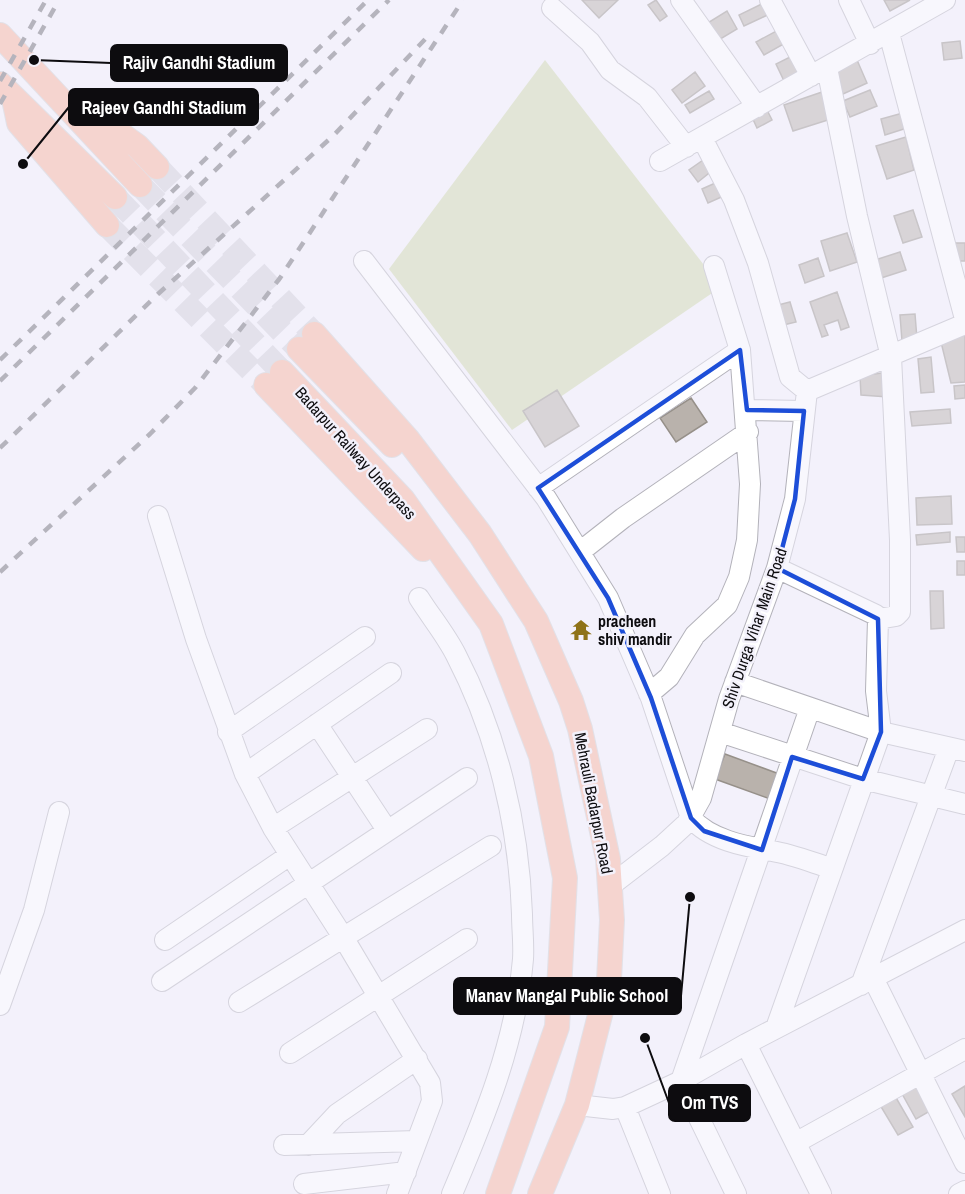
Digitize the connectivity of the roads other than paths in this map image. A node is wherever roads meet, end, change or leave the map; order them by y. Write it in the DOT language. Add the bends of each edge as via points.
graph roads {
  1 [pos="681,0"];
  2 [pos="770,0"];
  3 [pos="849,0"];
  4 [pos="932,3"];
  5 [pos="552,8"];
  6 [pos="889,33"];
  7 [pos="0,35"];
  8 [pos="870,44"];
  9 [pos="819,72"];
  10 [pos="39,77"];
  11 [pos="7,90"];
  12 [pos="757,107"];
  13 [pos="694,142"];
  14 [pos="660,161"];
  15 [pos="157,167"];
  16 [pos="140,185"];
  17 [pos="115,197"];
  18 [pos="107,225"];
  19 [pos="364,261"];
  20 [pos="714,266"];
  21 [pos="965,319"];
  22 [pos="965,324"];
  23 [pos="307,342"];
  24 [pos="740,350"];
  25 [pos="891,357"];
  26 [pos="274,379"];
  27 [pos="807,391"];
  28 [pos="747,410"];
  29 [pos="804,411"];
  30 [pos="748,432"];
  31 [pos="538,488"];
  32 [pos="158,516"];
  33 [pos="480,534"];
  34 [pos="580,551"];
  35 [pos="777,568"];
  36 [pos="419,598"];
  37 [pos="878,619"];
  38 [pos="365,637"];
  39 [pos="391,673"];
  40 [pos="735,682"];
  41 [pos="649,694"];
  42 [pos="810,708"];
  43 [pos="316,724"];
  44 [pos="427,729"];
  45 [pos="228,732"];
  46 [pos="720,732"];
  47 [pos="881,732"];
  48 [pos="957,750"];
  49 [pos="792,757"];
  50 [pos="245,774"];
  51 [pos="353,777"];
  52 [pos="467,778"];
  53 [pos="863,779"];
  54 [pos="931,796"];
  55 [pos="965,804"];
  56 [pos="59,812"];
  57 [pos="691,818"];
  58 [pos="273,828"];
  59 [pos="387,830"];
  60 [pos="491,846"];
  61 [pos="762,850"];
  62 [pos="290,855"];
  63 [pos="830,868"];
  64 [pos="307,882"];
  65 [pos="610,886"];
  66 [pos="965,930"];
  67 [pos="343,937"];
  68 [pos="467,939"];
  69 [pos="165,940"];
  70 [pos="162,981"];
  71 [pos="867,982"];
  72 [pos="379,996"];
  73 [pos="239,1002"];
  74 [pos="0,1005"];
  75 [pos="776,1028"];
  76 [pos="746,1044"];
  77 [pos="965,1049"];
  78 [pos="290,1053"];
  79 [pos="417,1059"];
  80 [pos="920,1075"];
  81 [pos="681,1081"];
  82 [pos="577,1105"];
  83 [pos="625,1107"];
  84 [pos="417,1141"];
  85 [pos="961,1141"];
  86 [pos="796,1142"];
  87 [pos="284,1145"];
  88 [pos="308,1145"];
  89 [pos="965,1163"];
  90 [pos="406,1172"];
  91 [pos="303,1184"];
  92 [pos="965,1191"];
  93 [pos="397,1194"];
  94 [pos="452,1194"];
  95 [pos="498,1194"];
  96 [pos="540,1194"];
  97 [pos="660,1194"];
  98 [pos="736,1194"];
  99 [pos="821,1194"];
  100 [pos="958,1194"];
  1 -- 12 [label="street"];
  2 -- 9 [label="street"];
  3 -- 8 [label="street"];
  4 -- 6 [label="street"];
  5 -- 13 [label="street" via="590,42 610,70 647,97"];
  6 -- 8 [label="street"];
  6 -- 21 [label="street"];
  7 -- 10 [label="main road"];
  8 -- 9 [label="street"];
  9 -- 12 [label="street"];
  9 -- 25 [label="street"];
  10 -- 15 [label="main road" via="122,134"];
  10 -- 16 [label="main road"];
  11 -- 17 [label="main road"];
  11 -- 18 [label="main road" via="19,123"];
  12 -- 13 [label="street"];
  13 -- 14 [label="street"];
  13 -- 27 [label="street" via="734,200 758,263 790,377"];
  19 -- 31 [label="street"];
  20 -- 24 [label="street"];
  22 -- 25 [label="street"];
  23 -- 33 [label="main road, Badarpur Railway Underpass"];
  24 -- 28 [label="street"];
  24 -- 31 [label="street"];
  25 -- 27 [label="street"];
  25 -- 37 [label="street" via="902,585 899,614"];
  26 -- 95 [label="main road, Badarpur Railway Underpass" via="403,500 491,624 541,756 565,878 557,1027"];
  27 -- 29 [label="street, Shiv Durga Vihar Main Road"];
  28 -- 29 [label="street"];
  28 -- 30 [label="street"];
  29 -- 35 [label="street, Shiv Durga Vihar Main Road" via="795,499"];
  30 -- 34 [label="street"];
  30 -- 41 [label="street" via="748,528 739,577 723,610 695,635 674,671"];
  31 -- 34 [label="street"];
  32 -- 45 [label="street"];
  33 -- 65 [label="main road, Mehrauli Badarpur Road" via="536,621 571,701 608,859"];
  34 -- 41 [label="street" via="608,598"];
  35 -- 37 [label="street"];
  35 -- 40 [label="street, Shiv Durga Vihar Main Road"];
  36 -- 94 [label="street" via="455,654 480,706 504,780 520,872 523,958 513,1016 497,1082"];
  37 -- 47 [label="street" via="876,691"];
  38 -- 45 [label="street"];
  39 -- 43 [label="street"];
  40 -- 42 [label="street"];
  40 -- 46 [label="street, Shiv Durga Vihar Main Road"];
  41 -- 57 [label="street"];
  42 -- 47 [label="street"];
  42 -- 49 [label="street"];
  43 -- 50 [label="street"];
  43 -- 51 [label="street"];
  44 -- 51 [label="street"];
  45 -- 50 [label="street"];
  46 -- 49 [label="street"];
  46 -- 57 [label="street, Shiv Durga Vihar Main Road" via="701,798"];
  47 -- 48 [label="street"];
  47 -- 53 [label="street"];
  48 -- 54 [label="street"];
  49 -- 53 [label="street"];
  49 -- 61 [label="street"];
  50 -- 58 [label="street"];
  51 -- 58 [label="street"];
  51 -- 59 [label="street"];
  52 -- 59 [label="street"];
  53 -- 54 [label="street"];
  53 -- 63 [label="street"];
  54 -- 55 [label="street"];
  54 -- 71 [label="street"];
  56 -- 74 [label="street" via="34,910"];
  57 -- 61 [label="street" via="704,831"];
  57 -- 65 [label="street, Shiv Durga Vihar Main Road"];
  58 -- 62 [label="street"];
  59 -- 64 [label="street"];
  60 -- 67 [label="street"];
  61 -- 63 [label="street"];
  61 -- 81 [label="street"];
  62 -- 64 [label="street"];
  62 -- 69 [label="street"];
  63 -- 75 [label="street"];
  64 -- 67 [label="street"];
  64 -- 70 [label="street"];
  65 -- 82 [label="main road, Mehrauli Badarpur Road" via="609,980"];
  66 -- 71 [label="street"];
  67 -- 72 [label="street"];
  67 -- 73 [label="street"];
  68 -- 72 [label="street"];
  71 -- 75 [label="street"];
  71 -- 80 [label="street"];
  72 -- 78 [label="street"];
  72 -- 79 [label="street"];
  75 -- 76 [label="street"];
  76 -- 81 [label="street"];
  76 -- 86 [label="street"];
  77 -- 80 [label="street"];
  79 -- 84 [label="street" via="433,1091"];
  79 -- 88 [label="street" via="337,1114"];
  80 -- 85 [label="street"];
  80 -- 86 [label="street"];
  81 -- 83 [label="street"];
  81 -- 98 [label="street"];
  82 -- 83 [label="street"];
  82 -- 96 [label="main road, Mehrauli Badarpur Road"];
  83 -- 97 [label="street"];
  84 -- 88 [label="street"];
  84 -- 90 [label="street"];
  85 -- 89 [label="street"];
  86 -- 99 [label="street"];
  87 -- 88 [label="street"];
  90 -- 91 [label="street"];
  90 -- 93 [label="street"];
  92 -- 100 [label="street"];
}
